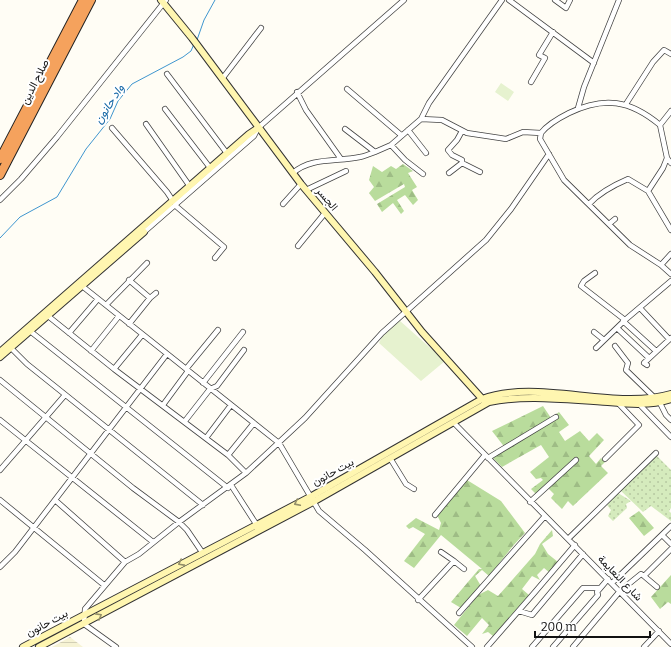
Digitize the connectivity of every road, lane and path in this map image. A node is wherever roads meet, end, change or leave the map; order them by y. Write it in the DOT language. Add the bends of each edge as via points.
graph roads {
  1 [pos="83,0"];
  2 [pos="91,0"];
  3 [pos="404,0"];
  4 [pos="502,0"];
  5 [pos="509,0"];
  6 [pos="555,0"];
  7 [pos="570,0"];
  8 [pos="619,0"];
  9 [pos="164,1"];
  10 [pos="261,28"];
  11 [pos="553,32"];
  12 [pos="671,54"];
  13 [pos="594,63"];
  14 [pos="167,74"];
  15 [pos="222,79"];
  16 [pos="531,82"];
  17 [pos="347,89"];
  18 [pos="297,92"];
  19 [pos="626,104"];
  20 [pos="578,108"];
  21 [pos="165,109"];
  22 [pos="671,111"];
  23 [pos="421,119"];
  24 [pos="146,124"];
  25 [pos="660,125"];
  26 [pos="112,128"];
  27 [pos="258,128"];
  28 [pos="345,129"];
  29 [pos="408,130"];
  30 [pos="462,131"];
  31 [pos="541,133"];
  32 [pos="401,135"];
  33 [pos="391,145"];
  34 [pos="375,152"];
  35 [pos="426,153"];
  36 [pos="549,154"];
  37 [pos="227,156"];
  38 [pos="667,158"];
  39 [pos="0,159"];
  40 [pos="341,159"];
  41 [pos="462,163"];
  42 [pos="671,163"];
  43 [pos="212,170"];
  44 [pos="346,171"];
  45 [pos="480,172"];
  46 [pos="293,173"];
  47 [pos="450,173"];
  48 [pos="423,174"];
  49 [pos="0,175"];
  50 [pos="301,184"];
  51 [pos="191,188"];
  52 [pos="306,190"];
  53 [pos="648,191"];
  54 [pos="0,200"];
  55 [pos="173,202"];
  56 [pos="283,204"];
  57 [pos="589,204"];
  58 [pos="325,213"];
  59 [pos="615,219"];
  60 [pos="609,224"];
  61 [pos="671,230"];
  62 [pos="144,232"];
  63 [pos="298,246"];
  64 [pos="671,254"];
  65 [pos="215,258"];
  66 [pos="147,263"];
  67 [pos="661,265"];
  68 [pos="596,273"];
  69 [pos="671,274"];
  70 [pos="129,280"];
  71 [pos="671,281"];
  72 [pos="82,286"];
  73 [pos="156,293"];
  74 [pos="150,298"];
  75 [pos="98,299"];
  76 [pos="106,305"];
  77 [pos="640,308"];
  78 [pos="406,312"];
  79 [pos="48,316"];
  80 [pos="119,316"];
  81 [pos="624,320"];
  82 [pos="129,324"];
  83 [pos="617,328"];
  84 [pos="218,330"];
  85 [pos="30,331"];
  86 [pos="243,332"];
  87 [pos="594,332"];
  88 [pos="68,333"];
  89 [pos="142,334"];
  90 [pos="670,338"];
  91 [pos="604,340"];
  92 [pos="615,346"];
  93 [pos="11,348"];
  94 [pos="596,348"];
  95 [pos="244,350"];
  96 [pos="91,351"];
  97 [pos="656,351"];
  98 [pos="0,352"];
  99 [pos="167,354"];
  100 [pos="0,357"];
  101 [pos="649,358"];
  102 [pos="647,366"];
  103 [pos="114,369"];
  104 [pos="187,370"];
  105 [pos="0,380"];
  106 [pos="203,383"];
  107 [pos="140,389"];
  108 [pos="210,389"];
  109 [pos="671,394"];
  110 [pos="65,395"];
  111 [pos="655,398"];
  112 [pos="671,399"];
  113 [pos="484,401"];
  114 [pos="618,403"];
  115 [pos="660,403"];
  116 [pos="163,405"];
  117 [pos="231,405"];
  118 [pos="640,405"];
  119 [pos="126,408"];
  120 [pos="46,416"];
  121 [pos="556,417"];
  122 [pos="0,420"];
  123 [pos="671,420"];
  124 [pos="185,422"];
  125 [pos="254,422"];
  126 [pos="454,423"];
  127 [pos="109,429"];
  128 [pos="206,438"];
  129 [pos="671,438"];
  130 [pos="25,439"];
  131 [pos="279,443"];
  132 [pos="91,452"];
  133 [pos="656,453"];
  134 [pos="228,455"];
  135 [pos="487,456"];
  136 [pos="390,458"];
  137 [pos="605,459"];
  138 [pos="576,460"];
  139 [pos="0,470"];
  140 [pos="246,473"];
  141 [pos="71,478"];
  142 [pos="229,486"];
  143 [pos="414,488"];
  144 [pos="311,499"];
  145 [pos="0,500"];
  146 [pos="55,500"];
  147 [pos="530,502"];
  148 [pos="202,505"];
  149 [pos="435,515"];
  150 [pos="545,516"];
  151 [pos="179,522"];
  152 [pos="256,524"];
  153 [pos="671,526"];
  154 [pos="34,527"];
  155 [pos="260,530"];
  156 [pos="662,535"];
  157 [pos="569,538"];
  158 [pos="225,540"];
  159 [pos="153,542"];
  160 [pos="575,544"];
  161 [pos="671,544"];
  162 [pos="229,547"];
  163 [pos="671,548"];
  164 [pos="202,552"];
  165 [pos="441,552"];
  166 [pos="584,554"];
  167 [pos="454,561"];
  168 [pos="126,562"];
  169 [pos="0,567"];
  170 [pos="464,569"];
  171 [pos="644,576"];
  172 [pos="608,579"];
  173 [pos="612,583"];
  174 [pos="104,585"];
  175 [pos="657,587"];
  176 [pos="600,588"];
  177 [pos="620,591"];
  178 [pos="418,600"];
  179 [pos="519,611"];
  180 [pos="460,613"];
  181 [pos="85,615"];
  182 [pos="84,624"];
  183 [pos="659,631"];
  184 [pos="671,644"];
  185 [pos="23,647"];
  186 [pos="39,647"];
  187 [pos="116,647"];
  188 [pos="472,647"];
  189 [pos="487,647"];
  190 [pos="532,647"];
  191 [pos="553,647"];
  192 [pos="572,647"];
  193 [pos="644,647"];
  1 -- 39 [label="highway, صلاح الدين"];
  2 -- 49 [label="highway, صلاح الدين"];
  3 -- 18 [label="street"];
  4 -- 23 [label="street" via="429,103"];
  5 -- 11 [label="street"];
  6 -- 7 [label="street" via="566,8"];
  8 -- 13 [label="street"];
  9 -- 15 [label="main road, الجسر"];
  9 -- 54 [label="street" via="57,137"];
  10 -- 15 [label="street"];
  11 -- 13 [label="street"];
  11 -- 16 [label="street" via="539,55 544,58"];
  12 -- 19 [label="street" via="664,50 653,62"];
  13 -- 20 [label="street"];
  14 -- 37 [label="street"];
  15 -- 27 [label="main road, الجسر"];
  17 -- 32 [label="street"];
  18 -- 27 [label="street"];
  18 -- 40 [label="street" via="306,110"];
  19 -- 20 [label="street" via="604,102"];
  19 -- 25 [label="street"];
  20 -- 31 [label="street" via="550,124"];
  21 -- 43 [label="street"];
  22 -- 25 [label="street"];
  23 -- 29 [label="street"];
  23 -- 30 [label="street" via="442,120"];
  24 -- 51 [label="street"];
  25 -- 38 [label="street"];
  26 -- 55 [label="street"];
  27 -- 37 [label="main road"];
  27 -- 46 [label="main road, الجسر"];
  28 -- 34 [label="street"];
  29 -- 32 [label="street"];
  29 -- 35 [label="street"];
  30 -- 31 [label="street" via="506,139 523,132"];
  30 -- 41 [label="street" via="448,150 462,160"];
  31 -- 36 [label="street" via="540,139"];
  32 -- 33 [label="street"];
  33 -- 34 [label="street"];
  33 -- 48 [label="street"];
  34 -- 40 [label="street"];
  36 -- 57 [label="street" via="564,180"];
  36 -- 78 [label="street" via="486,240"];
  37 -- 43 [label="main road"];
  38 -- 42 [label="street"];
  38 -- 53 [label="street"];
  40 -- 46 [label="street" via="310,163 300,166"];
  41 -- 45 [label="street"];
  41 -- 47 [label="street"];
  43 -- 51 [label="main road"];
  44 -- 52 [label="street"];
  46 -- 50 [label="main road, الجسر"];
  50 -- 52 [label="main road, الجسر"];
  50 -- 56 [label="street"];
  51 -- 55 [label="main road"];
  52 -- 58 [label="main road, الجسر"];
  53 -- 57 [label="street" via="628,179 610,190 602,191"];
  53 -- 61 [label="street"];
  55 -- 62 [label="street"];
  55 -- 65 [label="street" via="224,247"];
  55 -- 98 [label="main road"];
  57 -- 60 [label="street"];
  58 -- 63 [label="street"];
  58 -- 78 [label="main road, الجسر"];
  59 -- 60 [label="street"];
  60 -- 67 [label="street" via="630,245"];
  62 -- 72 [label="main road"];
  64 -- 67 [label="street"];
  66 -- 70 [label="street"];
  67 -- 69 [label="street"];
  68 -- 81 [label="street" via="581,286"];
  70 -- 74 [label="street"];
  70 -- 76 [label="street"];
  71 -- 77 [label="street"];
  72 -- 75 [label="street"];
  72 -- 79 [label="main road"];
  73 -- 74 [label="street"];
  74 -- 82 [label="street"];
  75 -- 76 [label="street"];
  75 -- 88 [label="street"];
  76 -- 80 [label="street"];
  77 -- 81 [label="street"];
  77 -- 90 [label="street"];
  78 -- 113 [label="main road, الجسر"];
  78 -- 131 [label="street" via="382,333 333,389"];
  79 -- 85 [label="main road"];
  79 -- 88 [label="street"];
  80 -- 82 [label="street"];
  80 -- 96 [label="street"];
  81 -- 83 [label="street"];
  81 -- 97 [label="street"];
  82 -- 89 [label="street"];
  83 -- 91 [label="street"];
  83 -- 101 [label="street"];
  84 -- 104 [label="street"];
  85 -- 93 [label="main road"];
  85 -- 119 [label="street"];
  86 -- 106 [label="street"];
  87 -- 91 [label="street"];
  88 -- 96 [label="street"];
  89 -- 99 [label="street"];
  89 -- 103 [label="street"];
  90 -- 97 [label="street"];
  91 -- 94 [label="street"];
  92 -- 111 [label="street" via="628,363 626,370"];
  93 -- 100 [label="main road"];
  93 -- 110 [label="street"];
  95 -- 108 [label="street" via="217,386"];
  96 -- 103 [label="street"];
  97 -- 101 [label="street"];
  99 -- 104 [label="street"];
  99 -- 107 [label="street"];
  101 -- 102 [label="street" via="644,363"];
  103 -- 107 [label="street"];
  104 -- 106 [label="street"];
  104 -- 116 [label="street"];
  105 -- 120 [label="street"];
  106 -- 108 [label="street"];
  107 -- 116 [label="street"];
  107 -- 119 [label="street"];
  108 -- 117 [label="street"];
  108 -- 124 [label="street"];
  109 -- 111 [label="main road, بيت حانون"];
  110 -- 120 [label="street"];
  110 -- 127 [label="street"];
  111 -- 113 [label="main road, بيت حانون" via="529,393 500,394"];
  111 -- 115 [label="street"];
  112 -- 115 [label="main road, بيت حانون"];
  113 -- 114 [label="main road, بيت حانون" via="519,398"];
  113 -- 126 [label="main road, بيت حانون"];
  113 -- 144 [label="main road, بيت حانون"];
  114 -- 118 [label="main road, بيت حانون"];
  114 -- 137 [label="street" via="639,424"];
  115 -- 118 [label="main road, بيت حانون"];
  115 -- 123 [label="street"];
  116 -- 124 [label="street"];
  117 -- 125 [label="street"];
  117 -- 128 [label="street"];
  118 -- 129 [label="street"];
  119 -- 127 [label="street"];
  119 -- 142 [label="street"];
  120 -- 130 [label="street"];
  120 -- 132 [label="street"];
  121 -- 135 [label="street"];
  122 -- 130 [label="street"];
  124 -- 128 [label="street"];
  125 -- 131 [label="street"];
  125 -- 134 [label="street"];
  126 -- 135 [label="street, شارع النعايمة"];
  126 -- 136 [label="main road, بيت حانون"];
  127 -- 132 [label="street"];
  127 -- 148 [label="street"];
  128 -- 134 [label="street"];
  130 -- 139 [label="street"];
  130 -- 141 [label="street"];
  131 -- 140 [label="street"];
  131 -- 144 [label="street"];
  132 -- 141 [label="street"];
  132 -- 151 [label="street" via="133,488"];
  133 -- 157 [label="street"];
  134 -- 140 [label="street"];
  135 -- 147 [label="street, شارع النعايمة"];
  135 -- 149 [label="street"];
  136 -- 143 [label="street" via="406,484"];
  136 -- 144 [label="main road, بيت حانون"];
  138 -- 147 [label="street"];
  140 -- 142 [label="street"];
  141 -- 146 [label="street"];
  141 -- 159 [label="street"];
  142 -- 148 [label="street"];
  142 -- 152 [label="street"];
  144 -- 152 [label="main road, بيت حانون, one-way"];
  144 -- 155 [label="main road, بيت حانون"];
  144 -- 178 [label="street" via="318,511 365,550"];
  145 -- 154 [label="street"];
  146 -- 154 [label="street"];
  146 -- 168 [label="street"];
  147 -- 150 [label="street, شارع النعايمة"];
  148 -- 151 [label="street"];
  150 -- 157 [label="street, شارع النعايمة"];
  150 -- 180 [label="street"];
  151 -- 159 [label="street"];
  151 -- 164 [label="street"];
  152 -- 155 [label="street"];
  152 -- 158 [label="main road, بيت حانون"];
  153 -- 156 [label="street"];
  154 -- 169 [label="street"];
  154 -- 174 [label="street"];
  155 -- 162 [label="main road, بيت حانون"];
  156 -- 161 [label="street"];
  156 -- 173 [label="street"];
  157 -- 160 [label="street, شارع النعايمة"];
  158 -- 162 [label="street"];
  158 -- 164 [label="main road, بيت حانون"];
  159 -- 168 [label="street"];
  160 -- 166 [label="street, شارع النعايمة"];
  160 -- 179 [label="street"];
  182 -- 162 [label="main road, بيت حانون, one-way"];
  163 -- 171 [label="street"];
  164 -- 181 [label="main road, بيت حانون, one-way"];
  165 -- 167 [label="street"];
  166 -- 172 [label="street, شارع النعايمة"];
  166 -- 179 [label="street" via="532,615"];
  167 -- 170 [label="street"];
  167 -- 178 [label="street"];
  168 -- 174 [label="street"];
  171 -- 175 [label="street"];
  171 -- 177 [label="street" via="641,574"];
  172 -- 173 [label="street, شارع النعايمة"];
  172 -- 176 [label="street"];
  173 -- 177 [label="street, شارع النعايمة"];
  174 -- 181 [label="street" via="85,609"];
  176 -- 190 [label="street" via="583,588"];
  176 -- 191 [label="street" via="596,592 598,595"];
  177 -- 183 [label="street, شارع النعايمة"];
  177 -- 192 [label="street"];
  178 -- 188 [label="street"];
  179 -- 189 [label="street"];
  181 -- 182 [label="street"];
  181 -- 185 [label="main road, بيت حانون"];
  182 -- 186 [label="main road, بيت حانون"];
  182 -- 187 [label="street"];
  183 -- 184 [label="street, شارع النعايمة"];
  183 -- 193 [label="street"];
}
